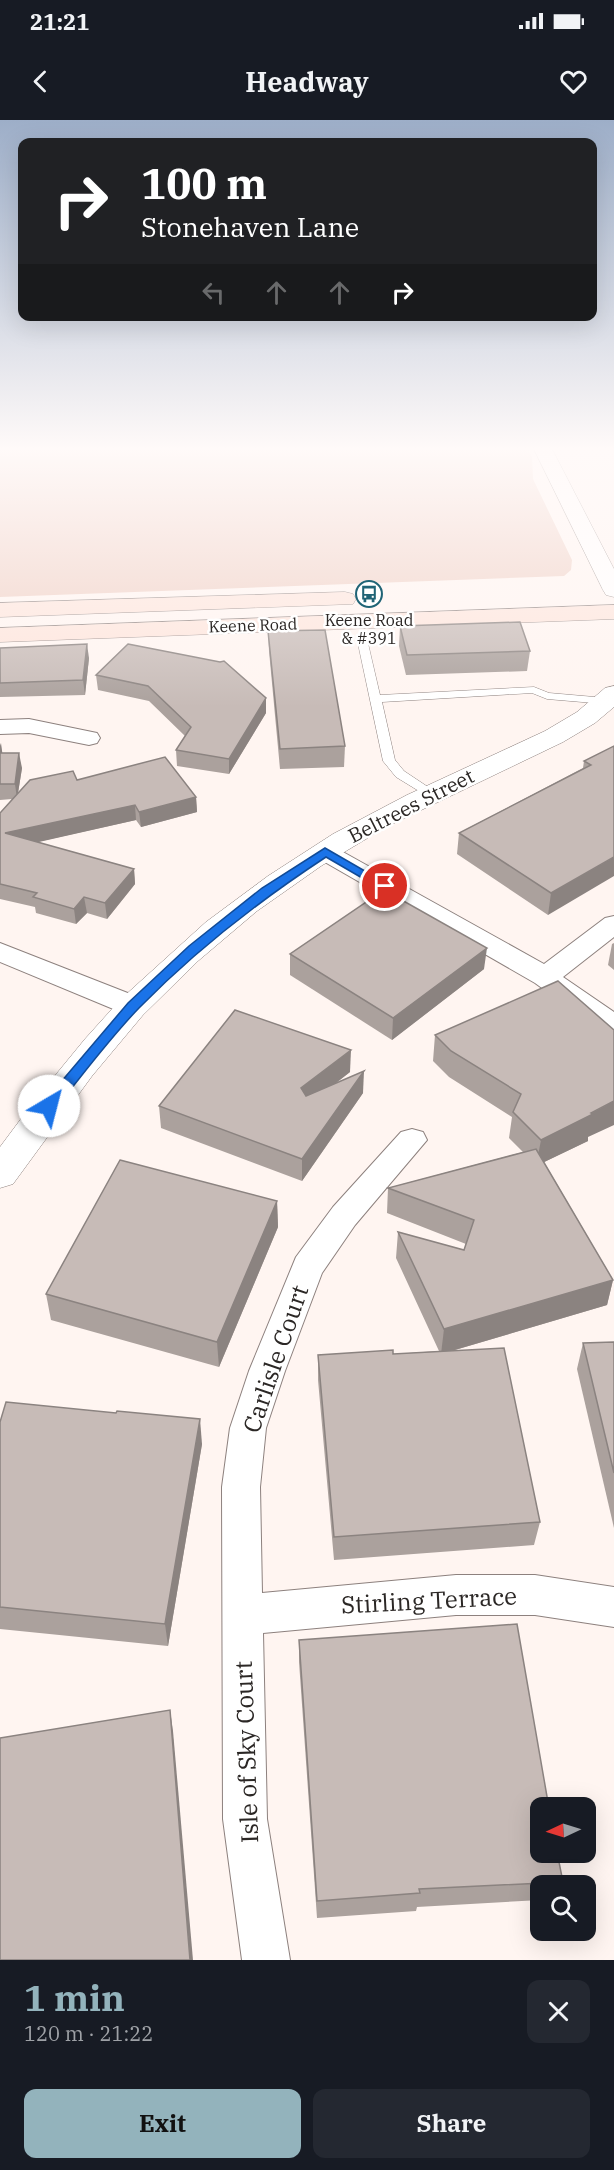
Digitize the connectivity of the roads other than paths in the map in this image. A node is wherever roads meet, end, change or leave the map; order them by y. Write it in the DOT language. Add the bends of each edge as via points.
graph roads {
  1 [pos="583,535"];
  2 [pos="609,591"];
  3 [pos="365,598"];
  4 [pos="0,610"];
  5 [pos="614,612"];
  6 [pos="111,631"];
  7 [pos="0,635"];
  8 [pos="362,639"];
  9 [pos="610,697"];
  10 [pos="375,699"];
  11 [pos="0,727"];
  12 [pos="89,738"];
  13 [pos="431,793"];
  14 [pos="325,852"];
  15 [pos="614,924"];
  16 [pos="0,952"];
  17 [pos="545,977"];
  18 [pos="133,1006"];
  19 [pos="614,1026"];
  20 [pos="412,1140"];
  21 [pos="0,1174"];
  22 [pos="614,1607"];
  23 [pos="243,1615"];
  24 [pos="266,1960"];
  1 -- 2 [label="street"];
  2 -- 6 [label="main road" via="602,598 568,604 197,617"];
  3 -- 4 [label="main road, Keene Road"];
  5 -- 6 [label="main road, Keene Road"];
  6 -- 7 [label="main road, Keene Road"];
  8 -- 10 [label="lane"];
  9 -- 10 [label="lane" via="547,696 534,690"];
  9 -- 13 [label="street, Beltrees Street" via="561,734"];
  10 -- 13 [label="lane" via="389,761 400,774"];
  11 -- 12 [label="street" via="29,726"];
  13 -- 14 [label="street, Beltrees Street"];
  14 -- 17 [label="street"];
  14 -- 18 [label="street, Beltrees Street" via="257,898"];
  15 -- 17 [label="street"];
  16 -- 18 [label="street"];
  17 -- 19 [label="street"];
  18 -- 21 [label="street, Beltrees Street" via="61,1089"];
  20 -- 23 [label="street, Carlisle Court" via="344,1216 308,1267 267,1371 248,1428 241,1487"];
  22 -- 23 [label="street, Stirling Terrace" via="535,1595 456,1595"];
  23 -- 24 [label="street, Isle of Sky Court" via="245,1819"];
}
